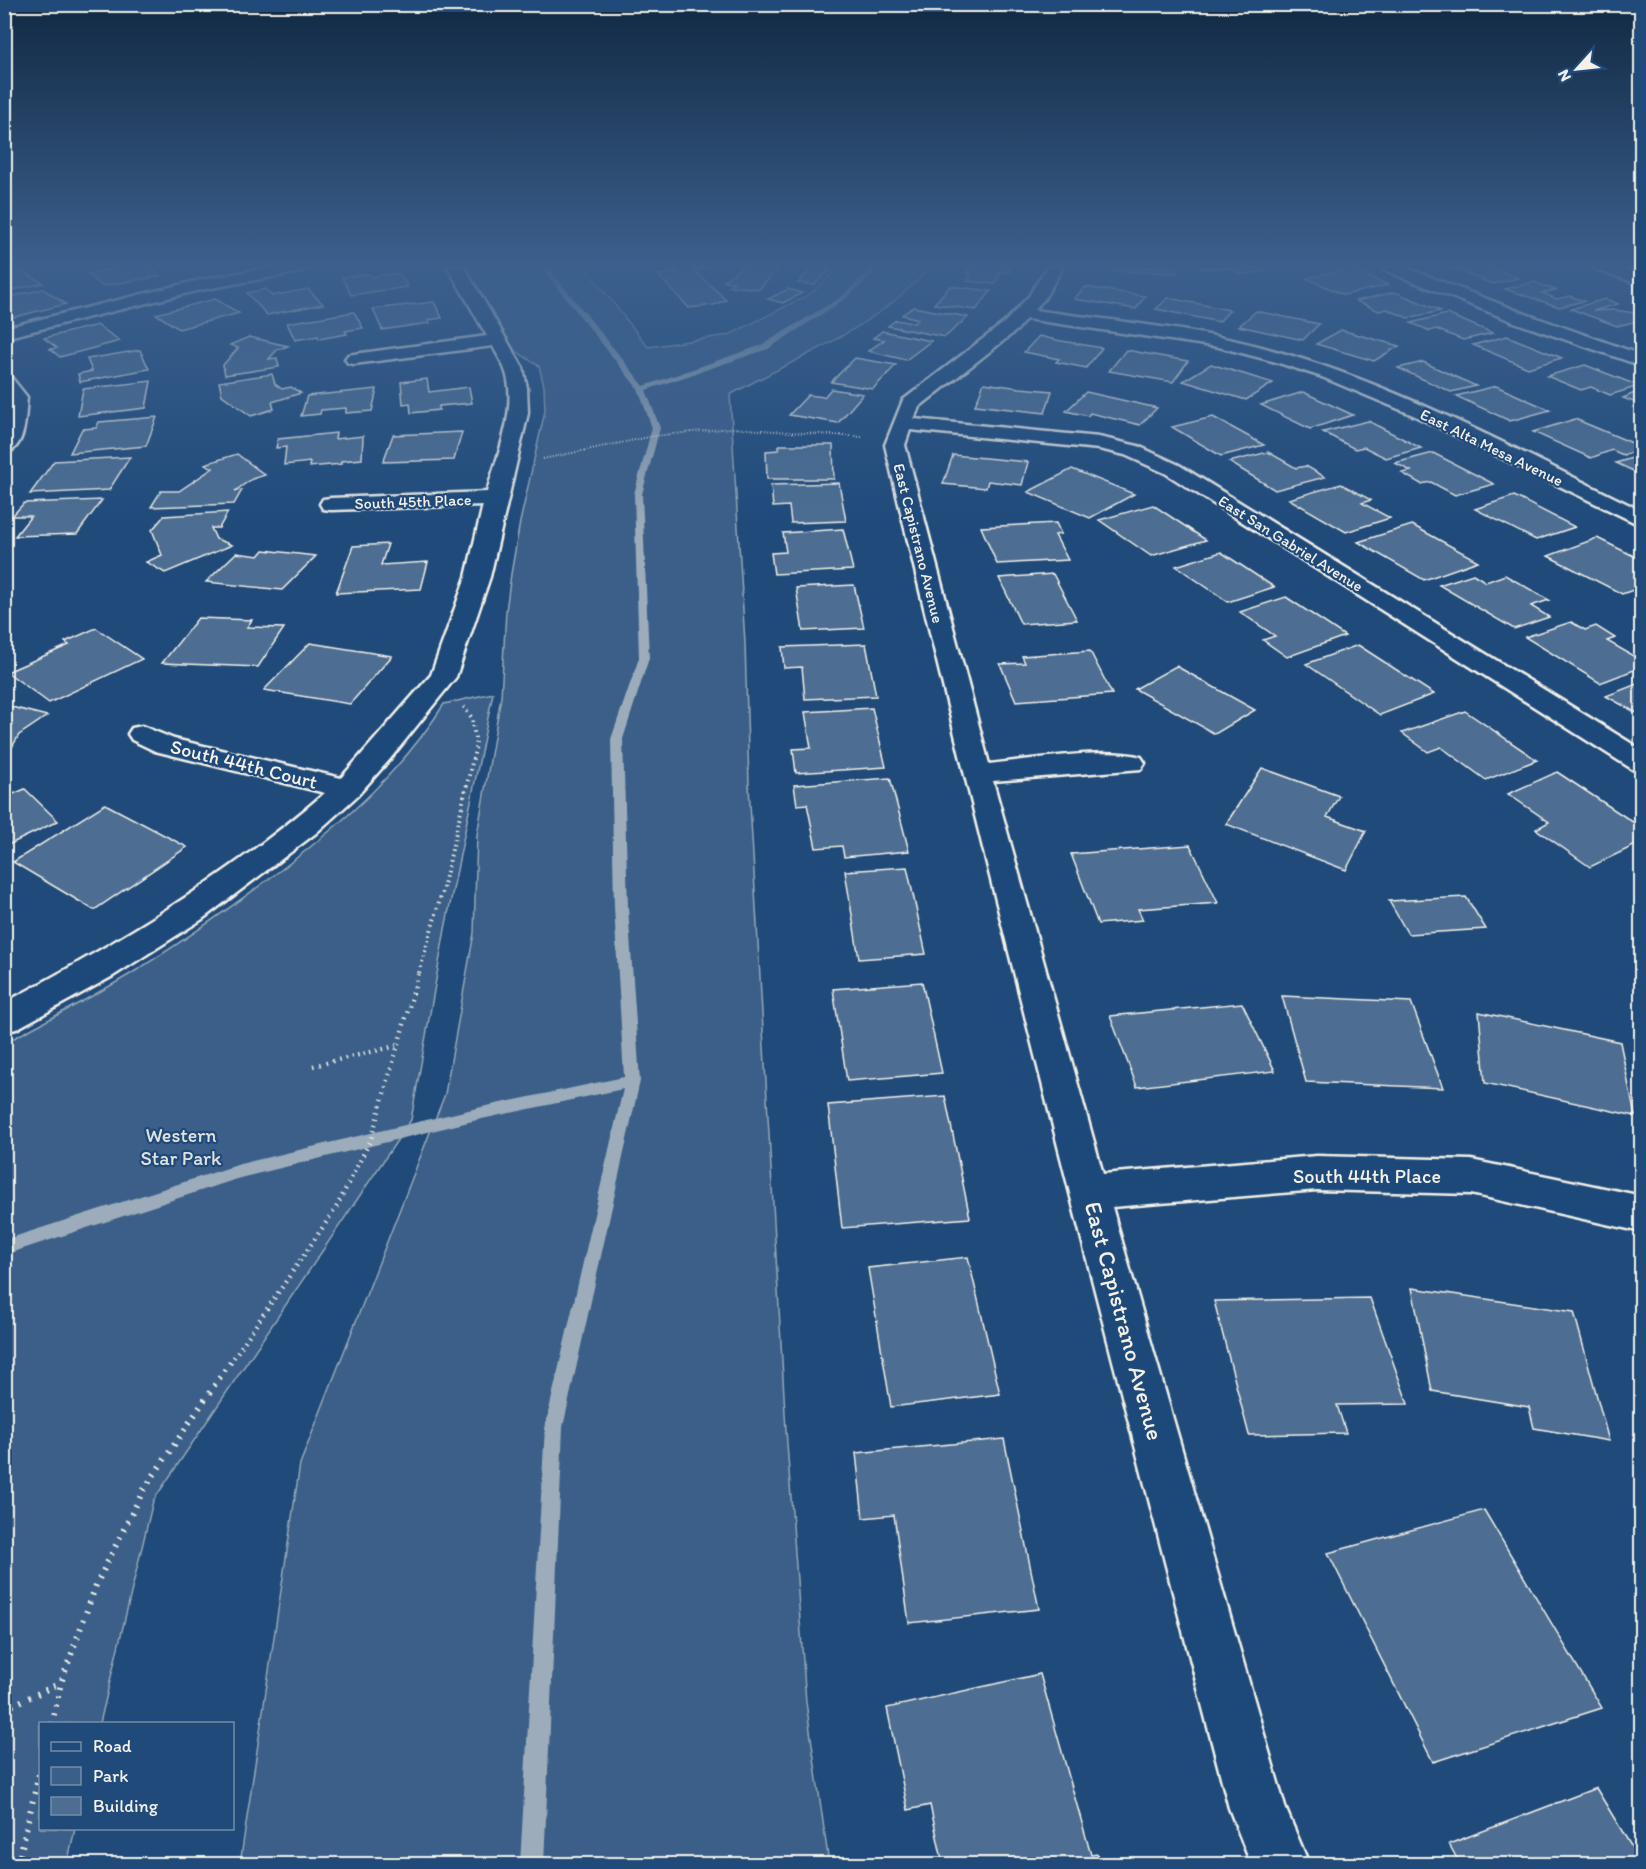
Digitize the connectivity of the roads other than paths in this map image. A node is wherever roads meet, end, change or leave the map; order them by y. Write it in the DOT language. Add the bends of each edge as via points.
graph roads {
  1 [pos="390,354"];
  2 [pos="507,354"];
  3 [pos="973,354"];
  4 [pos="1264,354"];
  5 [pos="1622,354"];
  6 [pos="354,359"];
  7 [pos="1641,361"];
  8 [pos="4,381"];
  9 [pos="899,434"];
  10 [pos="4,448"];
  11 [pos="495,498"];
  12 [pos="331,504"];
  13 [pos="1641,520"];
  14 [pos="142,734"];
  15 [pos="1131,763"];
  16 [pos="1641,763"];
  17 [pos="977,774"];
  18 [pos="347,789"];
  19 [pos="4,1019"];
  20 [pos="1088,1192"];
  21 [pos="1641,1214"];
  22 [pos="1280,1864"];
  1 -- 6 [label="street"];
  2 -- 11 [label="street" via="514,368 518,413"];
  3 -- 9 [label="street" via="910,404"];
  4 -- 13 [label="street, East Alta Mesa Avenue" via="1406,405"];
  5 -- 7 [label="street"];
  8 -- 10 [label="street" via="18,397 12,438"];
  9 -- 16 [label="street, East San Gabriel Avenue" via="1099,443 1131,450 1182,476"];
  9 -- 17 [label="street, East Capistrano Avenue"];
  11 -- 12 [label="street, South 45th Place"];
  11 -- 18 [label="street" via="478,577 443,677"];
  14 -- 18 [label="street, South 44th Court" via="165,744"];
  15 -- 17 [label="street"];
  17 -- 20 [label="street, East Capistrano Avenue"];
  18 -- 19 [label="street" via="305,826 190,912 101,967"];
  20 -- 21 [label="street, South 44th Place" via="1317,1173 1472,1177"];
  20 -- 22 [label="street, East Capistrano Avenue" via="1257,1808"];
}
